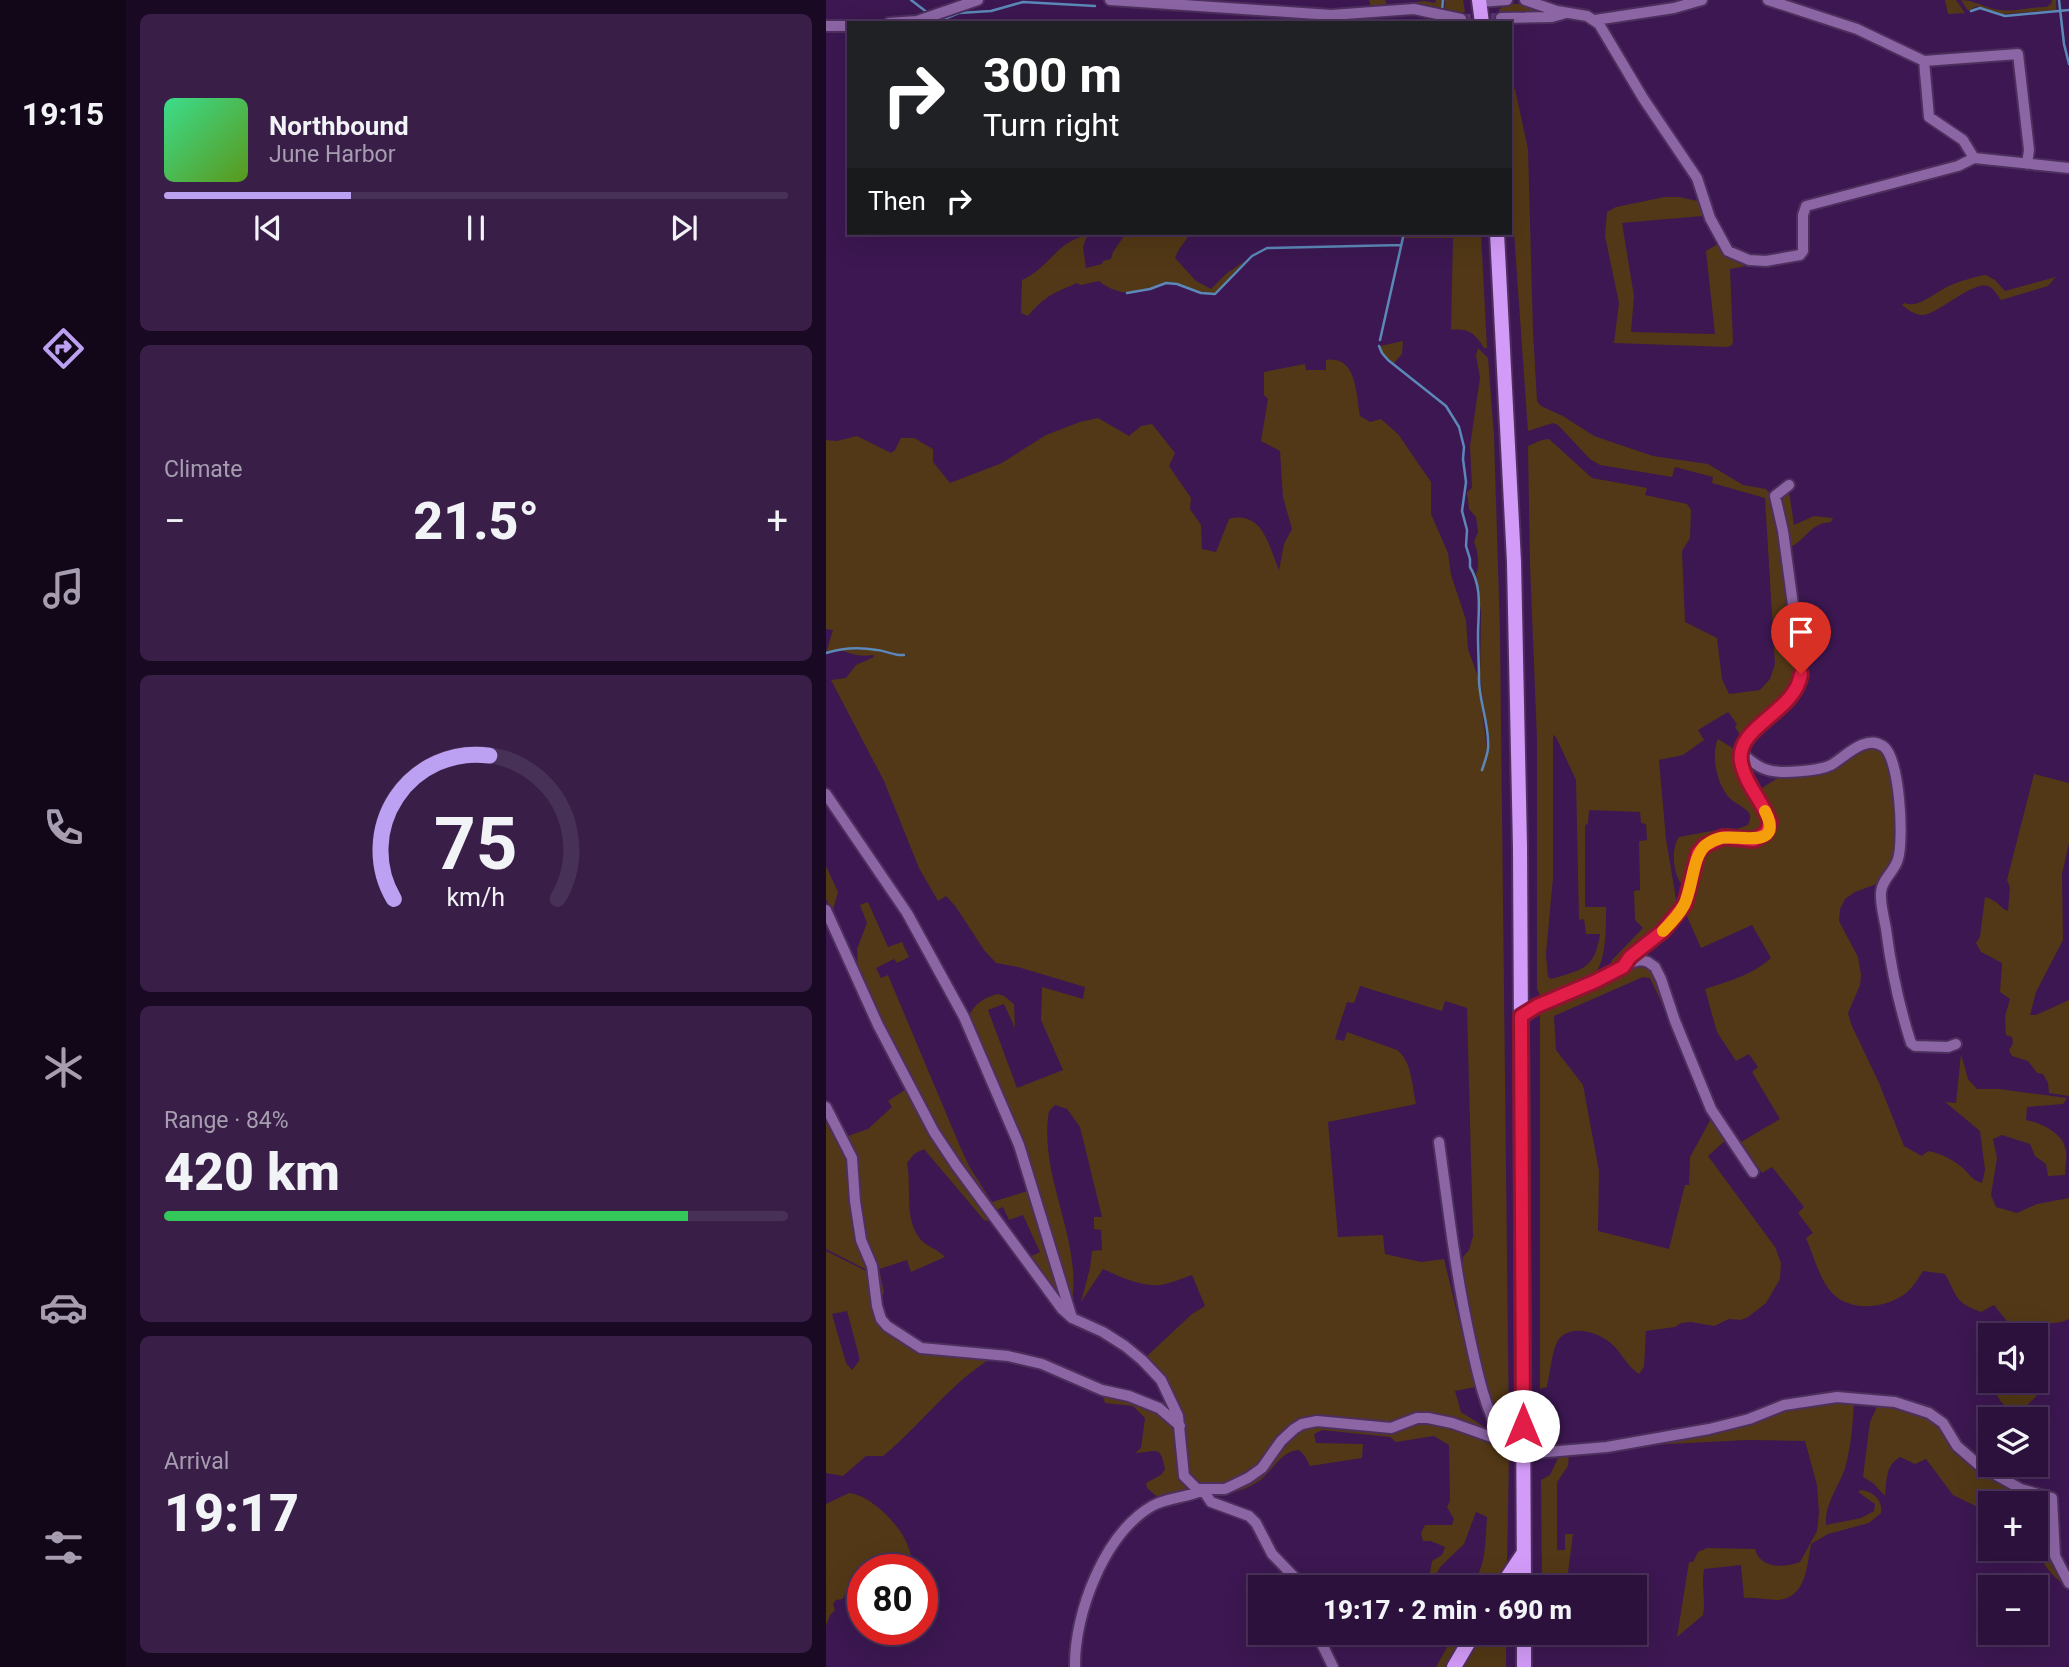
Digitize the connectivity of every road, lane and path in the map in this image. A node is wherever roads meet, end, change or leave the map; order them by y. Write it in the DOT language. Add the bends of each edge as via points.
graph roads {
  1 [pos="934,0"];
  2 [pos="978,0"];
  3 [pos="1110,0"];
  4 [pos="1507,0"];
  5 [pos="1524,0"];
  6 [pos="1702,0"];
  7 [pos="1768,0"];
  8 [pos="1479,1"];
  9 [pos="940,12"];
  10 [pos="1566,13"];
  11 [pos="1501,18"];
  12 [pos="1461,19"];
  13 [pos="1595,20"];
  14 [pos="917,21"];
  15 [pos="1482,21"];
  16 [pos="826,26"];
  17 [pos="847,26"];
  18 [pos="1924,61"];
  19 [pos="1974,158"];
  20 [pos="2027,164"];
  21 [pos="2069,168"];
  22 [pos="1497,235"];
  23 [pos="1789,485"];
  24 [pos="1741,753"];
  25 [pos="826,794"];
  26 [pos="826,910"];
  27 [pos="1623,967"];
  28 [pos="1521,1016"];
  29 [pos="1956,1044"];
  30 [pos="826,1107"];
  31 [pos="1439,1142"];
  32 [pos="1753,1172"];
  33 [pos="1072,1318"];
  34 [pos="1180,1426"];
  35 [pos="1503,1441"];
  36 [pos="1523,1454"];
  37 [pos="1203,1490"];
  38 [pos="1523,1554"];
  39 [pos="1292,1575"];
  40 [pos="1509,1575"];
  41 [pos="1524,1575"];
  42 [pos="2069,1583"];
  43 [pos="1323,1645"];
  44 [pos="1467,1645"];
  45 [pos="1524,1645"];
  46 [pos="1075,1667"];
  47 [pos="1334,1667"];
  48 [pos="1454,1667"];
  49 [pos="1524,1667"];
  1 -- 9 [label="street"];
  2 -- 9 [label="street"];
  3 -- 12 [label="street" via="1331,15 1414,9"];
  4 -- 8 [label="street"];
  5 -- 10 [label="street"];
  6 -- 13 [label="street"];
  7 -- 18 [label="street" via="1857,29"];
  8 -- 15 [label="highway"];
  9 -- 14 [label="street"];
  10 -- 11 [label="street"];
  10 -- 13 [label="street"];
  13 -- 19 [label="street" via="1697,178 1718,235 1734,256 1766,261 1800,255 1806,206 1938,172"];
  16 -- 17 [label="street"];
  18 -- 19 [label="street" via="1929,117 1963,140"];
  18 -- 20 [label="street" via="2018,54"];
  19 -- 20 [label="street"];
  20 -- 21 [label="street"];
  22 -- 28 [label="highway" via="1514,562"];
  23 -- 24 [label="street" via="1775,496 1801,664 1800,683 1783,707 1753,731"];
  24 -- 27 [label="street" via="1752,790 1770,822 1766,833 1754,840 1723,837 1704,846 1698,853 1685,904"];
  24 -- 29 [label="street" via="1770,771 1786,771 1830,765 1861,745 1881,744 1886,749 1896,779 1900,845 1898,859 1881,890 1901,1013 1915,1046"];
  25 -- 33 [label="street" via="907,913 964,1017 1019,1145"];
  26 -- 33 [label="street" via="878,1025 934,1132 1033,1272"];
  27 -- 28 [label="street"];
  27 -- 32 [label="street" via="1641,960 1655,967 1711,1110"];
  28 -- 36 [label="highway"];
  30 -- 34 [label="street" via="852,1158 861,1240 872,1266 877,1306 887,1326 921,1348 1033,1361 1159,1409"];
  31 -- 35 [label="street" via="1458,1283 1478,1377"];
  33 -- 34 [label="street" via="1104,1332 1154,1371 1168,1390"];
  34 -- 37 [label="street" via="1184,1476 1191,1486"];
  35 -- 36 [label="street"];
  35 -- 37 [label="street" via="1428,1418 1391,1428 1317,1420 1294,1429 1248,1478 1225,1489"];
  36 -- 38 [label="highway"];
  36 -- 42 [label="street" via="1607,1447 1709,1429 1784,1405 1820,1399 1903,1404 1943,1423 1957,1446 1980,1466 2021,1489 2052,1498 2055,1556"];
  37 -- 39 [label="street" via="1211,1502 1250,1516 1272,1555"];
  37 -- 46 [label="street" via="1151,1507 1113,1541 1086,1597"];
  38 -- 40 [label="highway"];
  38 -- 41 [label="highway"];
  43 -- 47 [label="street"];
  44 -- 48 [label="highway"];
  45 -- 49 [label="highway"];
}
